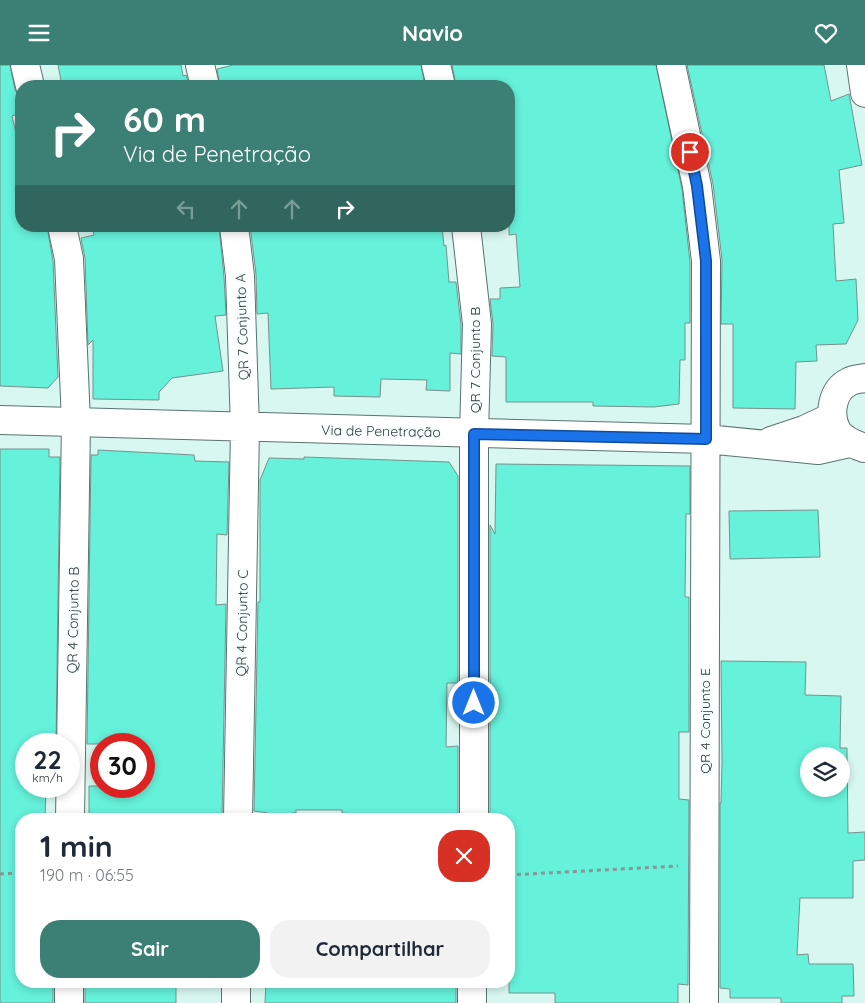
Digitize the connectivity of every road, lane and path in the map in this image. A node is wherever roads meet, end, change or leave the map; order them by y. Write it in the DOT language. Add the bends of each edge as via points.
graph roads {
  1 [pos="25,65"];
  2 [pos="200,65"];
  3 [pos="436,65"];
  4 [pos="671,65"];
  5 [pos="861,65"];
  6 [pos="29,80"];
  7 [pos="204,80"];
  8 [pos="440,80"];
  9 [pos="865,93"];
  10 [pos="63,232"];
  11 [pos="235,232"];
  12 [pos="467,232"];
  13 [pos="865,356"];
  14 [pos="857,380"];
  15 [pos="832,417"];
  16 [pos="0,420"];
  17 [pos="76,422"];
  18 [pos="245,428"];
  19 [pos="474,434"];
  20 [pos="706,439"];
  21 [pos="762,444"];
  22 [pos="857,445"];
  23 [pos="70,813"];
  24 [pos="238,813"];
  25 [pos="474,813"];
  26 [pos="705,864"];
  27 [pos="15,873"];
  28 [pos="0,874"];
  29 [pos="515,875"];
  30 [pos="69,988"];
  31 [pos="236,988"];
  32 [pos="472,988"];
  33 [pos="69,1003"];
  34 [pos="236,1003"];
  35 [pos="472,1003"];
  36 [pos="704,1003"];
  1 -- 6 [label="street"];
  2 -- 7 [label="street"];
  3 -- 8 [label="street"];
  4 -- 20 [label="street" via="703,225"];
  5 -- 9 [label="street"];
  10 -- 17 [label="street" via="69,259"];
  11 -- 18 [label="street, QR 7 Conjunto A" via="240,276"];
  12 -- 19 [label="street, QR 7 Conjunto B" via="477,324"];
  13 -- 14 [label="street"];
  14 -- 15 [label="street" via="839,391 833,403"];
  15 -- 21 [label="street, Via de Penetração"];
  15 -- 22 [label="street" via="838,432"];
  16 -- 17 [label="street, Via de Penetração"];
  17 -- 18 [label="street, Via de Penetração"];
  17 -- 23 [label="street, QR 4 Conjunto B"];
  18 -- 19 [label="street, Via de Penetração"];
  18 -- 24 [label="street, QR 4 Conjunto C"];
  19 -- 20 [label="street, Via de Penetração"];
  19 -- 25 [label="street, QR 7 Conjunto B"];
  20 -- 21 [label="street, Via de Penetração"];
  20 -- 26 [label="street, QR 4 Conjunto E"];
  21 -- 22 [label="street, Via de Penetração" via="818,450"];
  26 -- 29 [label="path"];
  26 -- 36 [label="street, QR 4 Conjunto E"];
  27 -- 28 [label="path"];
  30 -- 33 [label="street"];
  31 -- 34 [label="street"];
  32 -- 35 [label="street"];
}
